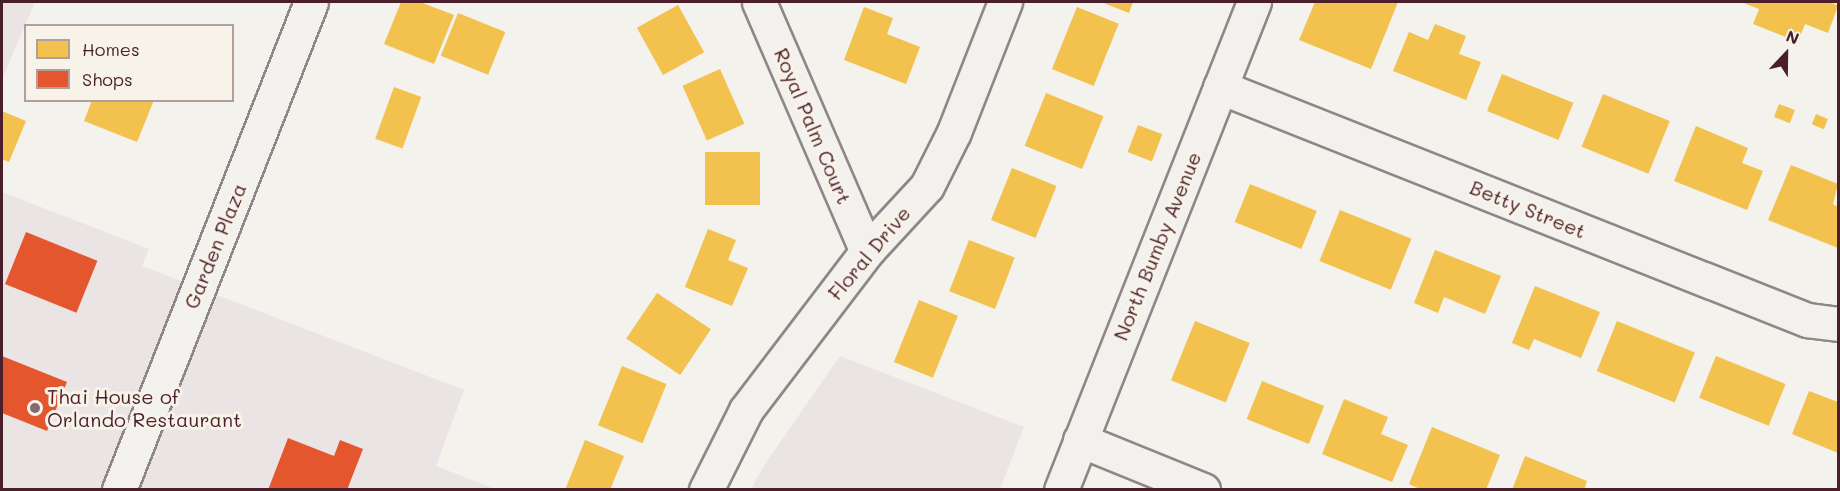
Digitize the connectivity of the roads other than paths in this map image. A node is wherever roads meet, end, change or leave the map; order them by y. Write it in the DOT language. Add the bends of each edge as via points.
graph roads {
  1 [pos="311,2"];
  2 [pos="759,2"];
  3 [pos="1005,2"];
  4 [pos="1254,2"];
  5 [pos="1220,87"];
  6 [pos="867,251"];
  7 [pos="1839,324"];
  8 [pos="1080,440"];
  9 [pos="119,489"];
  10 [pos="706,489"];
  11 [pos="1061,489"];
  12 [pos="1203,489"];
  1 -- 9 [label="street, Garden Plaza"];
  2 -- 6 [label="street, Royal Palm Court"];
  3 -- 6 [label="street, Floral Drive" via="954,132 927,186"];
  4 -- 5 [label="street, North Bumby Avenue"];
  5 -- 7 [label="street, Betty Street" via="1807,320"];
  5 -- 8 [label="street, North Bumby Avenue"];
  6 -- 10 [label="street, Floral Drive" via="746,410"];
  8 -- 11 [label="street, North Bumby Avenue"];
  8 -- 12 [label="street"];
}
